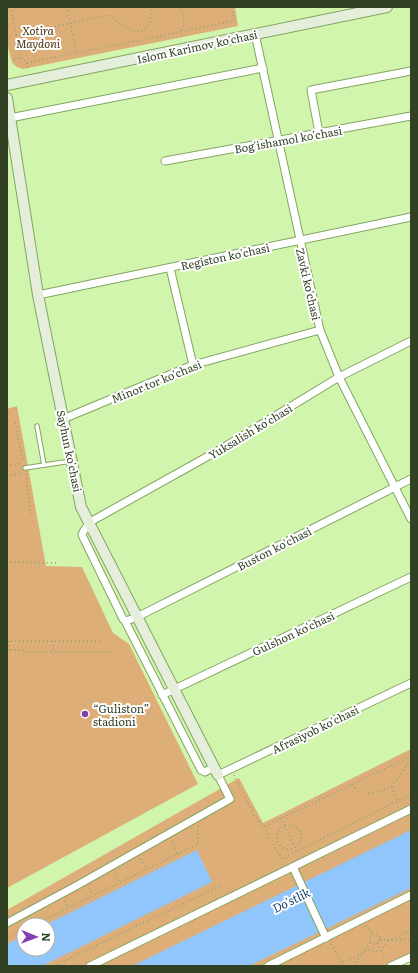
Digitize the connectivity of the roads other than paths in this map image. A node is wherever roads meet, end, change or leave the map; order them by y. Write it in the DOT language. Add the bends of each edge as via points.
graph roads {
  1 [pos="388,7"];
  2 [pos="255,34"];
  3 [pos="263,68"];
  4 [pos="411,71"];
  5 [pos="7,86"];
  6 [pos="7,98"];
  7 [pos="411,116"];
  8 [pos="10,118"];
  9 [pos="319,133"];
  10 [pos="278,141"];
  11 [pos="165,160"];
  12 [pos="411,217"];
  13 [pos="299,241"];
  14 [pos="170,268"];
  15 [pos="38,295"];
  16 [pos="320,330"];
  17 [pos="411,340"];
  18 [pos="193,365"];
  19 [pos="339,377"];
  20 [pos="63,419"];
  21 [pos="37,426"];
  22 [pos="72,461"];
  23 [pos="44,465"];
  24 [pos="25,471"];
  25 [pos="411,479"];
  26 [pos="396,487"];
  27 [pos="411,519"];
  28 [pos="90,522"];
  29 [pos="411,577"];
  30 [pos="137,617"];
  31 [pos="125,621"];
  32 [pos="411,683"];
  33 [pos="174,690"];
  34 [pos="162,696"];
  35 [pos="216,771"];
  36 [pos="411,809"];
  37 [pos="294,867"];
  38 [pos="411,895"];
  39 [pos="7,923"];
  40 [pos="326,938"];
  41 [pos="411,957"];
  42 [pos="90,966"];
  43 [pos="268,966"];
  44 [pos="390,966"];
  1 -- 2 [label="street, Islom Karimov ko'chasi"];
  2 -- 3 [label="street, Zavki ko'chasi"];
  2 -- 5 [label="street, Islom Karimov ko'chasi"];
  3 -- 8 [label="street"];
  3 -- 10 [label="street, Zavki ko'chasi"];
  4 -- 9 [label="street" via="312,90"];
  6 -- 8 [label="street, Sayhun ko'chasi"];
  7 -- 9 [label="street, Bog'ishamol ko'chasi"];
  8 -- 15 [label="street, Sayhun ko'chasi"];
  9 -- 10 [label="street, Bog'ishamol ko'chasi"];
  10 -- 11 [label="street, Bog'ishamol ko'chasi"];
  10 -- 13 [label="street, Zavki ko'chasi"];
  12 -- 13 [label="street, Registon ko'chasi"];
  13 -- 14 [label="street, Registon ko'chasi"];
  13 -- 16 [label="street, Zavki ko'chasi"];
  14 -- 15 [label="street, Registon ko'chasi"];
  14 -- 18 [label="street"];
  15 -- 20 [label="street, Sayhun ko'chasi"];
  16 -- 18 [label="street, Minor tor ko'chasi"];
  16 -- 19 [label="street, Zavki ko'chasi"];
  17 -- 19 [label="street, Yuksalish ko'chasi"];
  18 -- 20 [label="street, Minor tor ko'chasi"];
  19 -- 26 [label="street, Zavki ko'chasi"];
  19 -- 28 [label="street, Yuksalish ko'chasi"];
  20 -- 22 [label="street, Sayhun ko'chasi"];
  21 -- 23 [label="lane"];
  22 -- 23 [label="lane"];
  22 -- 28 [label="street, Sayhun ko'chasi" via="82,507"];
  23 -- 24 [label="lane"];
  25 -- 26 [label="street, Buston ko'chasi"];
  26 -- 27 [label="street, Zavki ko'chasi"];
  26 -- 30 [label="street, Buston ko'chasi"];
  28 -- 30 [label="street, Sayhun ko'chasi"];
  28 -- 31 [label="street" via="83,532 83,538"];
  29 -- 33 [label="street, Gulshon ko'chasi"];
  30 -- 31 [label="street, Buston ko'chasi"];
  30 -- 33 [label="street, Sayhun ko'chasi"];
  31 -- 34 [label="street"];
  32 -- 35 [label="street, Afrasiyob ko'chasi" via="232,769"];
  33 -- 34 [label="street, Gulshon ko'chasi"];
  33 -- 35 [label="street, Sayhun ko'chasi"];
  34 -- 35 [label="street" via="201,770"];
  35 -- 39 [label="street" via="230,799"];
  36 -- 37 [label="street"];
  37 -- 40 [label="street"];
  37 -- 42 [label="street"];
  38 -- 40 [label="street"];
  40 -- 43 [label="street"];
  41 -- 44 [label="street"];
}
